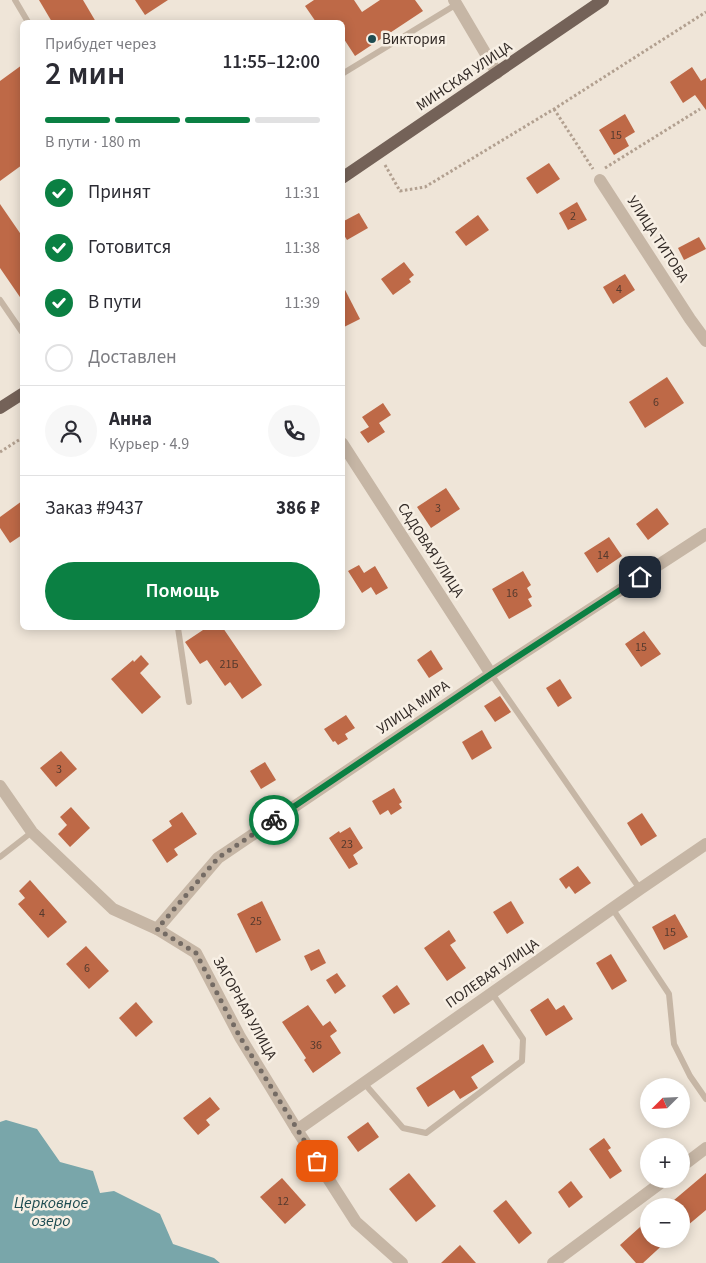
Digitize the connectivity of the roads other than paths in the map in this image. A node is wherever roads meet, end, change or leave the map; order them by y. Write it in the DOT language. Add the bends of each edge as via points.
graph roads {
  1 [pos="14,0"];
  2 [pos="603,0"];
  3 [pos="454,2"];
  4 [pos="27,20"];
  5 [pos="345,72"];
  6 [pos="497,73"];
  7 [pos="345,176"];
  8 [pos="598,176"];
  9 [pos="0,300"];
  10 [pos="20,329"];
  11 [pos="706,341"];
  12 [pos="20,398"];
  13 [pos="0,408"];
  14 [pos="345,448"];
  15 [pos="706,534"];
  16 [pos="178,630"];
  17 [pos="491,674"];
  18 [pos="189,702"];
  19 [pos="0,786"];
  20 [pos="32,832"];
  21 [pos="706,844"];
  22 [pos="0,857"];
  23 [pos="640,889"];
  24 [pos="612,908"];
  25 [pos="157,929"];
  26 [pos="492,993"];
  27 [pos="364,1083"];
  28 [pos="706,1099"];
  29 [pos="297,1130"];
  30 [pos="706,1148"];
  31 [pos="690,1160"];
  32 [pos="654,1188"];
  33 [pos="402,1263"];
  34 [pos="553,1263"];
  1 -- 4 [label="lane"];
  2 -- 6 [label="main road, МИНСКАЯ УЛИЦА"];
  3 -- 5 [label="lane"];
  3 -- 6 [label="street"];
  6 -- 7 [label="main road, МИНСКАЯ УЛИЦА"];
  8 -- 11 [label="street, УЛИЦА ТИТОВА"];
  9 -- 10 [label="lane"];
  12 -- 13 [label="main road"];
  14 -- 17 [label="street, САДОВАЯ УЛИЦА"];
  15 -- 17 [label="street, УЛИЦА МИРА"];
  16 -- 18 [label="lane"];
  17 -- 23 [label="lane"];
  17 -- 25 [label="street, УЛИЦА МИРА" via="218,858"];
  19 -- 20 [label="street, ЗАГОРНАЯ УЛИЦА"];
  20 -- 22 [label="lane"];
  20 -- 25 [label="street, ЗАГОРНАЯ УЛИЦА" via="112,909"];
  21 -- 23 [label="street, ПОЛЕВАЯ УЛИЦА"];
  23 -- 24 [label="street, ПОЛЕВАЯ УЛИЦА"];
  24 -- 26 [label="street, ПОЛЕВАЯ УЛИЦА"];
  24 -- 28 [label="lane" via="669,994 674,1044"];
  25 -- 29 [label="street, ЗАГОРНАЯ УЛИЦА" via="196,953 240,1037"];
  26 -- 27 [label="street, ПОЛЕВАЯ УЛИЦА"];
  26 -- 27 [label="lane" via="523,1038 522,1061 426,1133 403,1128"];
  27 -- 29 [label="street, ПОЛЕВАЯ УЛИЦА"];
  29 -- 33 [label="street, ЗАГОРНАЯ УЛИЦА" via="356,1222"];
  30 -- 31 [label="street"];
  32 -- 34 [label="street"];
}
